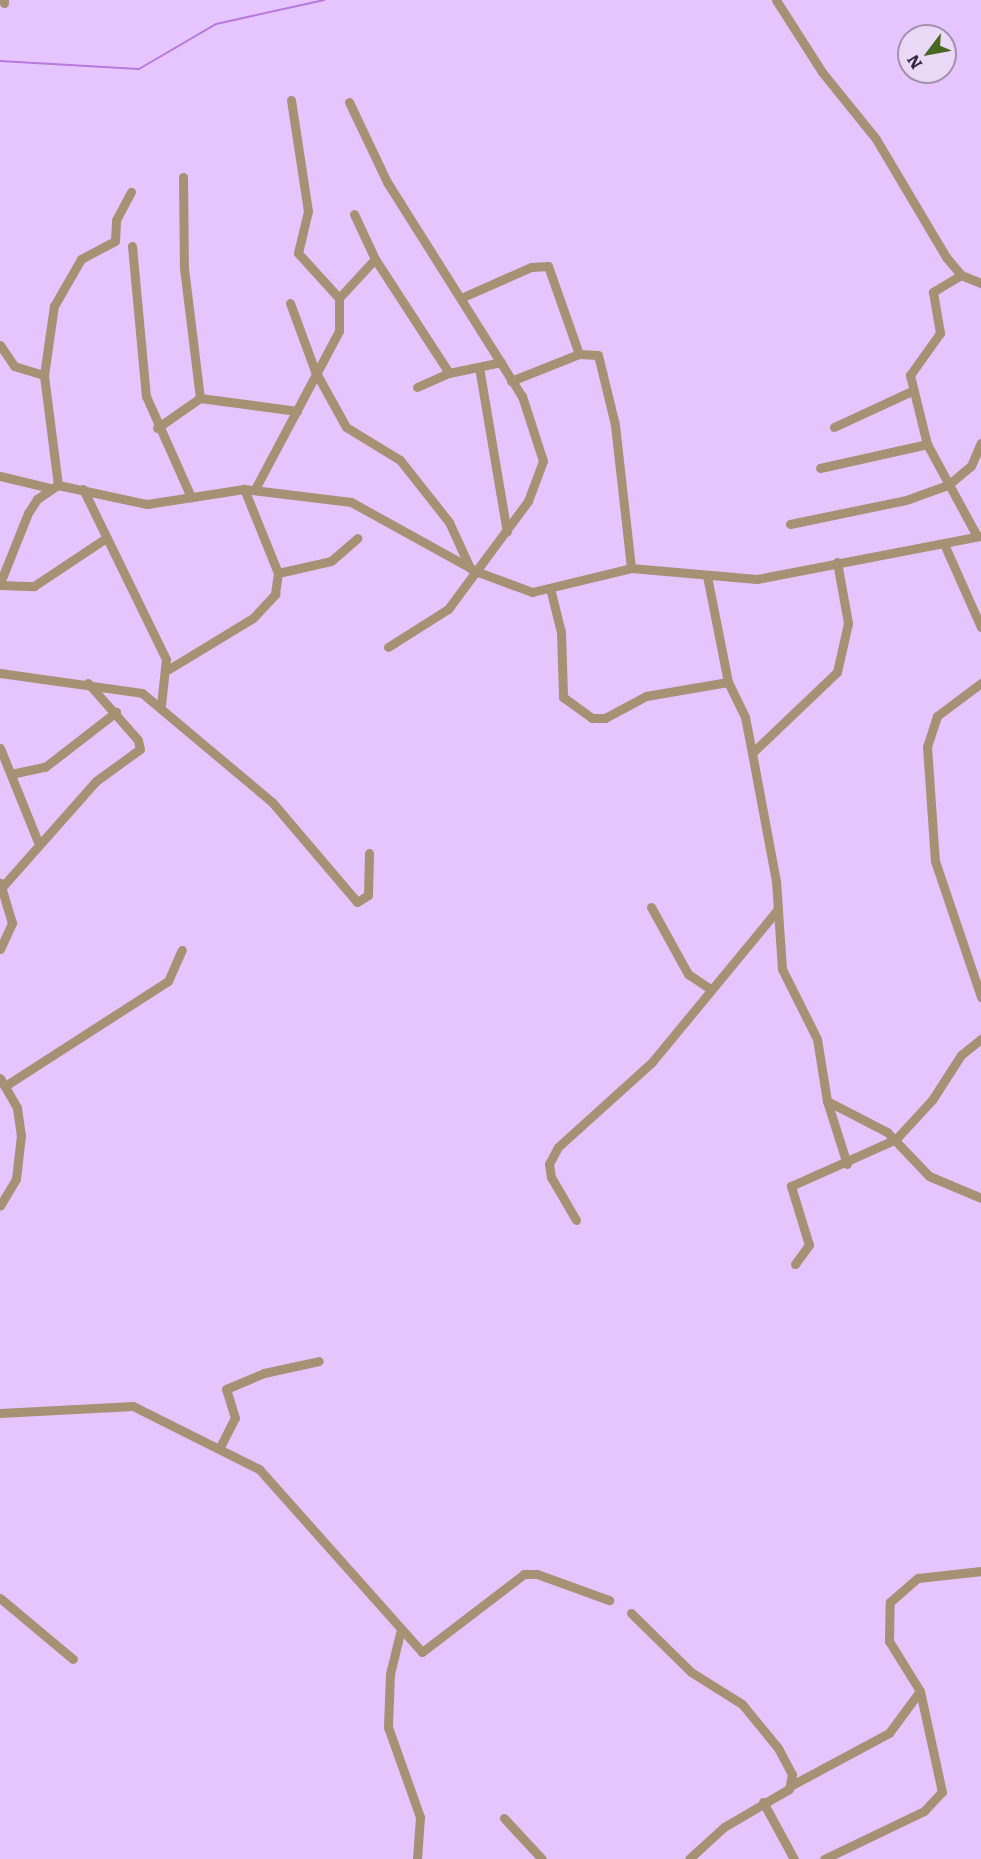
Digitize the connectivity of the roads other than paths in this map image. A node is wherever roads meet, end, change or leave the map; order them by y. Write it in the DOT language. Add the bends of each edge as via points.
graph roads {
  1 [pos="776,0"];
  2 [pos="291,100"];
  3 [pos="349,102"];
  4 [pos="183,177"];
  5 [pos="131,192"];
  6 [pos="354,214"];
  7 [pos="132,246"];
  8 [pos="375,259"];
  9 [pos="961,274"];
  10 [pos="981,283"];
  11 [pos="463,297"];
  12 [pos="339,298"];
  13 [pos="290,303"];
  14 [pos="0,345"];
  15 [pos="579,354"];
  16 [pos="501,363"];
  17 [pos="479,367"];
  18 [pos="315,371"];
  19 [pos="449,373"];
  20 [pos="44,375"];
  21 [pos="511,381"];
  22 [pos="417,387"];
  23 [pos="912,391"];
  24 [pos="200,398"];
  25 [pos="297,411"];
  26 [pos="834,427"];
  27 [pos="157,428"];
  28 [pos="981,443"];
  29 [pos="927,444"];
  30 [pos="820,468"];
  31 [pos="0,476"];
  32 [pos="948,485"];
  33 [pos="54,486"];
  34 [pos="83,489"];
  35 [pos="244,489"];
  36 [pos="255,489"];
  37 [pos="191,497"];
  38 [pos="790,524"];
  39 [pos="507,532"];
  40 [pos="979,536"];
  41 [pos="357,538"];
  42 [pos="103,540"];
  43 [pos="944,543"];
  44 [pos="837,562"];
  45 [pos="631,568"];
  46 [pos="474,570"];
  47 [pos="278,573"];
  48 [pos="707,576"];
  49 [pos="0,584"];
  50 [pos="551,592"];
  51 [pos="981,627"];
  52 [pos="388,647"];
  53 [pos="169,669"];
  54 [pos="0,673"];
  55 [pos="728,682"];
  56 [pos="88,683"];
  57 [pos="981,683"];
  58 [pos="161,705"];
  59 [pos="116,712"];
  60 [pos="0,748"];
  61 [pos="752,753"];
  62 [pos="11,774"];
  63 [pos="38,842"];
  64 [pos="369,853"];
  65 [pos="2,884"];
  66 [pos="651,907"];
  67 [pos="778,909"];
  68 [pos="0,950"];
  69 [pos="182,950"];
  70 [pos="710,989"];
  71 [pos="981,996"];
  72 [pos="981,1039"];
  73 [pos="2,1082"];
  74 [pos="827,1101"];
  75 [pos="896,1139"];
  76 [pos="847,1164"];
  77 [pos="981,1198"];
  78 [pos="0,1206"];
  79 [pos="576,1220"];
  80 [pos="795,1264"];
  81 [pos="320,1361"];
  82 [pos="0,1413"];
  83 [pos="219,1447"];
  84 [pos="981,1571"];
  85 [pos="0,1598"];
  86 [pos="609,1600"];
  87 [pos="631,1613"];
  88 [pos="400,1634"];
  89 [pos="73,1659"];
  90 [pos="920,1691"];
  91 [pos="792,1785"];
  92 [pos="763,1802"];
  93 [pos="504,1818"];
  94 [pos="417,1859"];
  95 [pos="542,1859"];
  96 [pos="689,1859"];
  97 [pos="794,1859"];
  98 [pos="824,1859"];
  1 -- 9 [label="street" via="822,72 876,139"];
  2 -- 12 [label="street" via="308,211 298,253"];
  3 -- 11 [label="street" via="387,182"];
  4 -- 24 [label="street" via="184,268"];
  5 -- 20 [label="street" via="116,220 115,241 86,254 62,288 48,331"];
  6 -- 8 [label="street"];
  7 -- 27 [label="street" via="146,396"];
  8 -- 12 [label="street"];
  8 -- 19 [label="street"];
  9 -- 10 [label="street"];
  9 -- 23 [label="street" via="930,297 940,333 912,366"];
  11 -- 15 [label="street" via="531,267 548,266"];
  11 -- 16 [label="street"];
  12 -- 18 [label="street" via="339,331"];
  13 -- 18 [label="street"];
  14 -- 20 [label="street" via="14,366"];
  15 -- 21 [label="street"];
  15 -- 45 [label="street" via="595,353 603,367"];
  16 -- 17 [label="street"];
  16 -- 21 [label="street"];
  17 -- 19 [label="street"];
  17 -- 39 [label="street"];
  18 -- 25 [label="street"];
  18 -- 46 [label="street" via="352,433 390,451 442,513"];
  19 -- 22 [label="street"];
  20 -- 33 [label="street"];
  21 -- 39 [label="street" via="538,436 543,461 528,501"];
  23 -- 26 [label="street"];
  23 -- 29 [label="street"];
  24 -- 25 [label="street"];
  24 -- 27 [label="street"];
  25 -- 36 [label="street"];
  27 -- 37 [label="street"];
  28 -- 32 [label="street" via="971,466"];
  29 -- 30 [label="street"];
  29 -- 32 [label="street"];
  31 -- 33 [label="street"];
  32 -- 38 [label="street" via="906,500"];
  32 -- 40 [label="street"];
  33 -- 34 [label="street"];
  33 -- 49 [label="street" via="28,513"];
  34 -- 37 [label="street" via="147,504"];
  34 -- 42 [label="street"];
  35 -- 36 [label="street"];
  35 -- 37 [label="street"];
  35 -- 47 [label="street"];
  36 -- 46 [label="street" via="364,507"];
  39 -- 46 [label="street"];
  40 -- 43 [label="street"];
  41 -- 47 [label="street" via="331,561"];
  42 -- 49 [label="street" via="34,586"];
  42 -- 53 [label="street"];
  43 -- 44 [label="street"];
  43 -- 51 [label="street"];
  44 -- 48 [label="street" via="757,579"];
  44 -- 61 [label="street" via="848,622 837,672"];
  45 -- 48 [label="street"];
  45 -- 50 [label="street"];
  46 -- 50 [label="street" via="520,590"];
  46 -- 52 [label="street" via="438,618"];
  47 -- 53 [label="street" via="275,594 253,618"];
  48 -- 55 [label="street"];
  50 -- 55 [label="street" via="561,632 563,697 592,718 604,718 646,696"];
  53 -- 58 [label="street"];
  54 -- 56 [label="street"];
  55 -- 61 [label="street" via="745,717"];
  56 -- 58 [label="street" via="124,687"];
  56 -- 59 [label="street"];
  57 -- 71 [label="street" via="937,716 927,747 935,861"];
  58 -- 64 [label="street" via="272,802 357,902 368,895"];
  59 -- 62 [label="street" via="45,767"];
  59 -- 63 [label="street" via="138,740 138,752 96,781"];
  60 -- 62 [label="street"];
  61 -- 67 [label="street"];
  62 -- 63 [label="street"];
  63 -- 65 [label="street"];
  65 -- 68 [label="street" via="12,923"];
  66 -- 70 [label="street" via="688,974"];
  67 -- 70 [label="street"];
  67 -- 74 [label="street" via="782,969 817,1039"];
  69 -- 73 [label="street" via="168,981"];
  70 -- 79 [label="street" via="645,1070 558,1147 549,1164 551,1178"];
  72 -- 75 [label="street" via="961,1055 932,1100"];
  73 -- 78 [label="street" via="17,1108 21,1135 16,1179"];
  74 -- 75 [label="street"];
  74 -- 76 [label="street"];
  75 -- 76 [label="street"];
  75 -- 77 [label="street" via="929,1176"];
  76 -- 80 [label="street" via="791,1186 809,1245"];
  81 -- 83 [label="street" via="264,1373 226,1389 235,1418"];
  82 -- 83 [label="street" via="133,1406"];
  83 -- 88 [label="street" via="266,1475 293,1514"];
  84 -- 90 [label="street" via="929,1575 895,1593 888,1641"];
  85 -- 89 [label="street"];
  86 -- 88 [label="street" via="537,1574 524,1574 428,1652"];
  87 -- 91 [label="street" via="691,1672 751,1714 783,1755"];
  88 -- 94 [label="street" via="391,1664 388,1727 420,1817"];
  90 -- 91 [label="street" via="889,1733"];
  90 -- 98 [label="street" via="942,1792 924,1811"];
  91 -- 92 [label="street"];
  92 -- 96 [label="street"];
  92 -- 97 [label="street"];
  93 -- 95 [label="street"];
}
